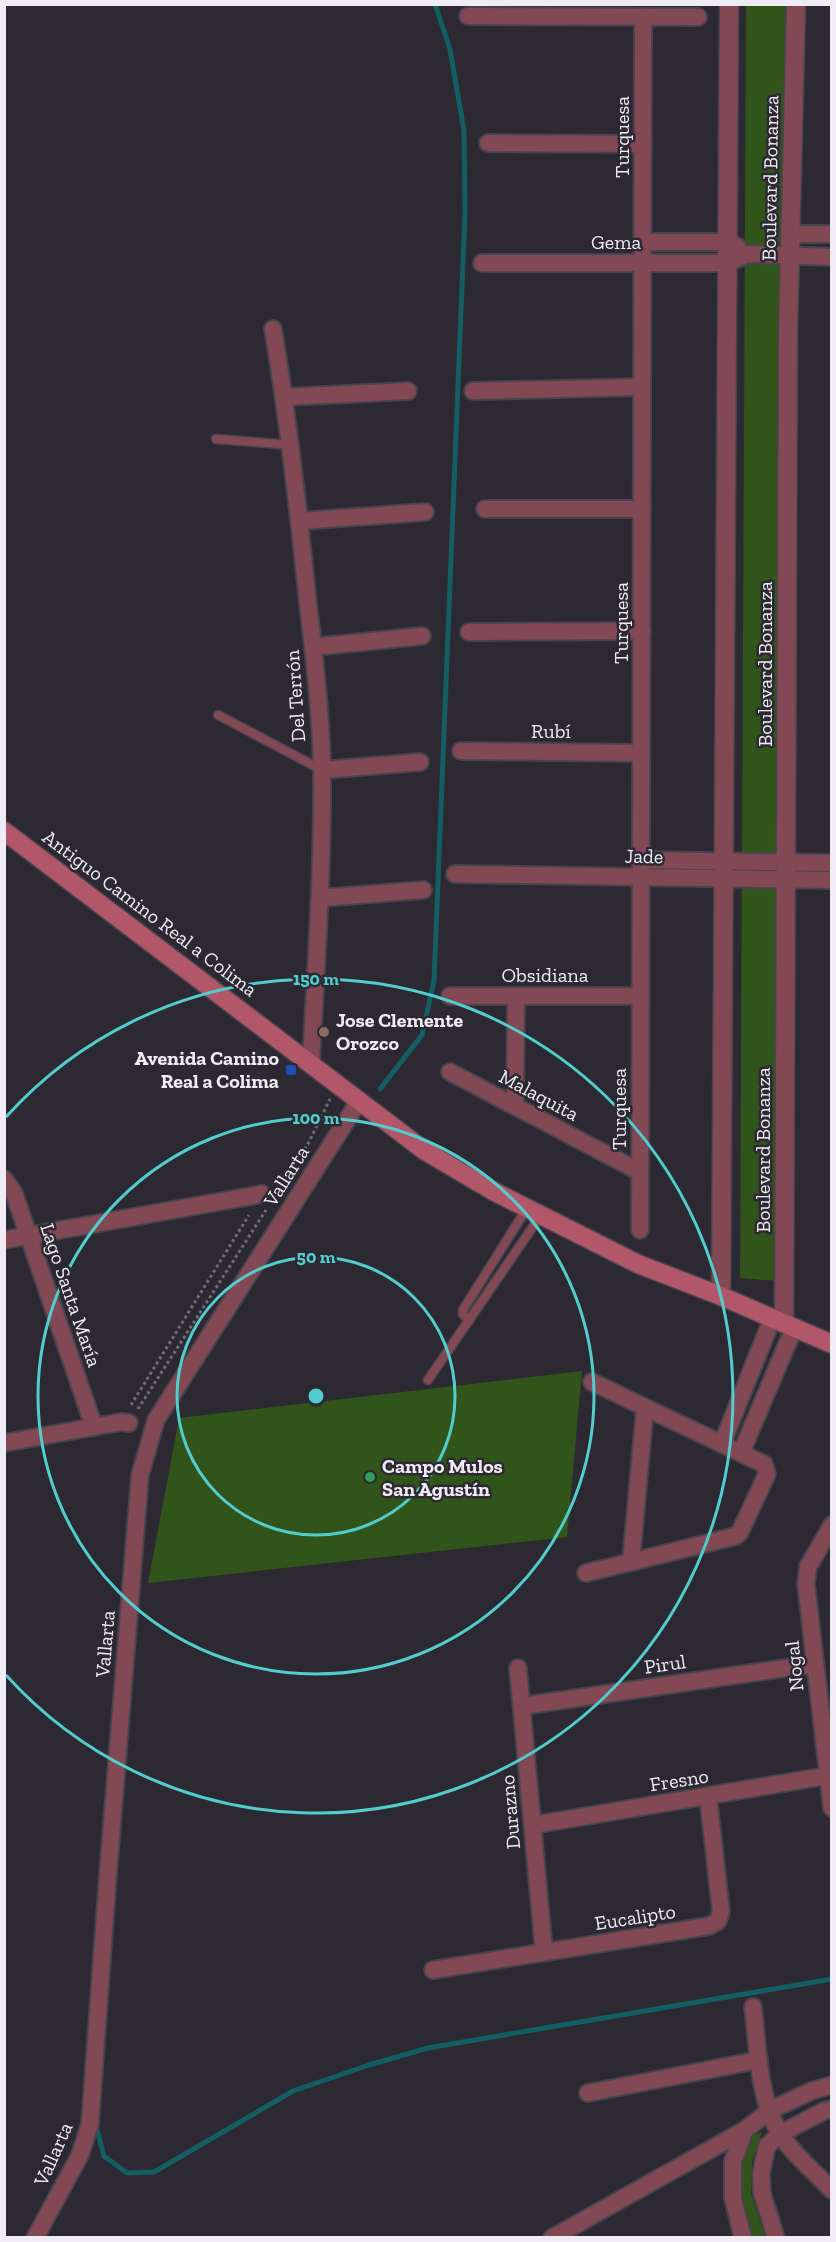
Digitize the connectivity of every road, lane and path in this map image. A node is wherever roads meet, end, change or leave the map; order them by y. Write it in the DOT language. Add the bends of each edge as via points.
graph roads {
  1 [pos="729,4"];
  2 [pos="796,4"];
  3 [pos="468,16"];
  4 [pos="643,17"];
  5 [pos="698,17"];
  6 [pos="488,143"];
  7 [pos="643,144"];
  8 [pos="791,234"];
  9 [pos="831,234"];
  10 [pos="642,242"];
  11 [pos="728,242"];
  12 [pos="748,254"];
  13 [pos="790,255"];
  14 [pos="831,257"];
  15 [pos="482,263"];
  16 [pos="643,263"];
  17 [pos="728,263"];
  18 [pos="273,329"];
  19 [pos="642,387"];
  20 [pos="408,391"];
  21 [pos="473,391"];
  22 [pos="284,397"];
  23 [pos="216,439"];
  24 [pos="290,445"];
  25 [pos="485,509"];
  26 [pos="642,509"];
  27 [pos="424,512"];
  28 [pos="300,521"];
  29 [pos="642,631"];
  30 [pos="469,632"];
  31 [pos="422,636"];
  32 [pos="313,647"];
  33 [pos="218,715"];
  34 [pos="461,751"];
  35 [pos="641,753"];
  36 [pos="420,762"];
  37 [pos="322,770"];
  38 [pos="4,831"];
  39 [pos="831,863"];
  40 [pos="641,868"];
  41 [pos="725,869"];
  42 [pos="787,871"];
  43 [pos="455,874"];
  44 [pos="831,880"];
  45 [pos="423,890"];
  46 [pos="320,898"];
  47 [pos="450,996"];
  48 [pos="516,996"];
  49 [pos="640,996"];
  50 [pos="310,1062"];
  51 [pos="450,1072"];
  52 [pos="337,1084"];
  53 [pos="358,1101"];
  54 [pos="515,1106"];
  55 [pos="640,1172"];
  56 [pos="4,1179"];
  57 [pos="282,1185"];
  58 [pos="269,1198"];
  59 [pos="534,1212"];
  60 [pos="640,1230"];
  61 [pos="28,1237"];
  62 [pos="4,1240"];
  63 [pos="485,1274"];
  64 [pos="496,1282"];
  65 [pos="721,1296"];
  66 [pos="469,1321"];
  67 [pos="783,1324"];
  68 [pos="831,1344"];
  69 [pos="428,1380"];
  70 [pos="592,1382"];
  71 [pos="645,1408"];
  72 [pos="129,1423"];
  73 [pos="94,1426"];
  74 [pos="4,1443"];
  75 [pos="722,1444"];
  76 [pos="741,1453"];
  77 [pos="831,1525"];
  78 [pos="631,1562"];
  79 [pos="586,1573"];
  80 [pos="814,1664"];
  81 [pos="518,1668"];
  82 [pos="522,1706"];
  83 [pos="830,1776"];
  84 [pos="708,1796"];
  85 [pos="831,1808"];
  86 [pos="533,1825"];
  87 [pos="544,1952"];
  88 [pos="434,1970"];
  89 [pos="753,2007"];
  90 [pos="759,2060"];
  91 [pos="831,2085"];
  92 [pos="588,2093"];
  93 [pos="831,2109"];
  94 [pos="768,2110"];
  95 [pos="745,2130"];
  96 [pos="780,2134"];
  97 [pos="831,2190"];
  98 [pos="35,2238"];
  99 [pos="552,2238"];
  100 [pos="743,2238"];
  101 [pos="776,2238"];
  1 -- 11 [label="street, Boulevard Bonanza"];
  2 -- 8 [label="street, Boulevard Bonanza"];
  3 -- 4 [label="street"];
  4 -- 5 [label="street"];
  4 -- 7 [label="street, Turquesa"];
  6 -- 7 [label="street"];
  7 -- 10 [label="street, Turquesa"];
  8 -- 9 [label="street"];
  8 -- 13 [label="street, Boulevard Bonanza"];
  10 -- 11 [label="street, Gema"];
  10 -- 16 [label="street, Turquesa"];
  11 -- 12 [label="street, Gema"];
  11 -- 17 [label="street, Boulevard Bonanza"];
  12 -- 13 [label="street, Gema"];
  12 -- 17 [label="street, Gema"];
  13 -- 14 [label="street, Gema"];
  13 -- 42 [label="street, Boulevard Bonanza"];
  15 -- 16 [label="street, Gema"];
  16 -- 17 [label="street, Gema"];
  16 -- 19 [label="street, Turquesa"];
  17 -- 41 [label="street, Boulevard Bonanza"];
  18 -- 22 [label="street, Del Terrón"];
  19 -- 21 [label="street"];
  19 -- 26 [label="street, Turquesa"];
  20 -- 22 [label="street"];
  22 -- 24 [label="street, Del Terrón"];
  23 -- 24 [label="lane"];
  24 -- 28 [label="street, Del Terrón"];
  25 -- 26 [label="street"];
  26 -- 29 [label="street, Turquesa"];
  27 -- 28 [label="street"];
  28 -- 32 [label="street, Del Terrón"];
  29 -- 30 [label="street"];
  29 -- 35 [label="street, Turquesa"];
  31 -- 32 [label="street"];
  32 -- 37 [label="street, Del Terrón"];
  33 -- 37 [label="lane"];
  34 -- 35 [label="street, Rubí"];
  35 -- 40 [label="street, Turquesa"];
  36 -- 37 [label="street"];
  37 -- 46 [label="street, Del Terrón"];
  38 -- 50 [label="main road, Antiguo Camino Real a Colima"];
  39 -- 42 [label="street, Jade"];
  40 -- 41 [label="street, Jade"];
  40 -- 43 [label="street, Jade"];
  40 -- 49 [label="street, Turquesa"];
  41 -- 42 [label="street, Jade"];
  41 -- 65 [label="street, Boulevard Bonanza"];
  42 -- 44 [label="street, Jade"];
  42 -- 67 [label="street, Boulevard Bonanza"];
  45 -- 46 [label="street"];
  46 -- 50 [label="street, Del Terrón"];
  47 -- 48 [label="street, Obsidiana"];
  48 -- 49 [label="street, Obsidiana"];
  48 -- 54 [label="street"];
  49 -- 55 [label="street, Turquesa"];
  50 -- 52 [label="main road, Antiguo Camino Real a Colima"];
  51 -- 54 [label="street, Malaquita"];
  52 -- 53 [label="main road, Antiguo Camino Real a Colima"];
  52 -- 57 [label="path" via="309,1142"];
  53 -- 59 [label="main road, Antiguo Camino Real a Colima" via="425,1151"];
  53 -- 98 [label="street, Vallarta" via="156,1420 140,1475 90,2124 80,2155"];
  54 -- 55 [label="street, Malaquita"];
  55 -- 60 [label="street, Turquesa"];
  56 -- 61 [label="street, Lago Santa María" via="14,1193"];
  57 -- 58 [label="path"];
  57 -- 58 [label="path"];
  58 -- 61 [label="street"];
  58 -- 72 [label="path"];
  58 -- 72 [label="path" via="132,1401"];
  59 -- 63 [label="lane"];
  59 -- 64 [label="lane"];
  59 -- 65 [label="main road, Antiguo Camino Real a Colima" via="638,1264"];
  61 -- 62 [label="street"];
  61 -- 73 [label="street, Lago Santa María"];
  63 -- 64 [label="lane"];
  63 -- 66 [label="lane" via="463,1310"];
  64 -- 66 [label="lane"];
  65 -- 67 [label="main road, Antiguo Camino Real a Colima"];
  66 -- 69 [label="lane"];
  67 -- 68 [label="main road, Antiguo Camino Real a Colima"];
  67 -- 75 [label="street"];
  67 -- 76 [label="street"];
  70 -- 71 [label="street"];
  71 -- 75 [label="street"];
  71 -- 78 [label="street"];
  72 -- 73 [label="street"];
  73 -- 74 [label="street"];
  75 -- 76 [label="street"];
  76 -- 78 [label="street" via="764,1464 767,1474 740,1532 731,1538"];
  77 -- 80 [label="street, Nogal" via="808,1567 806,1584"];
  78 -- 79 [label="street"];
  80 -- 82 [label="street, Pirul"];
  80 -- 83 [label="street, Nogal"];
  81 -- 82 [label="street, Durazno"];
  82 -- 86 [label="street, Durazno"];
  83 -- 84 [label="street, Fresno"];
  83 -- 85 [label="street, Nogal"];
  84 -- 86 [label="street, Fresno"];
  84 -- 87 [label="street, Eucalipto" via="721,1911 718,1921 709,1926"];
  86 -- 87 [label="street, Durazno"];
  87 -- 88 [label="street, Eucalipto"];
  89 -- 90 [label="street"];
  90 -- 92 [label="street"];
  90 -- 94 [label="street"];
  91 -- 94 [label="street"];
  93 -- 96 [label="street"];
  94 -- 95 [label="street"];
  94 -- 96 [label="street"];
  95 -- 99 [label="street"];
  95 -- 100 [label="street" via="733,2161 733,2198"];
  96 -- 97 [label="street"];
  96 -- 101 [label="street" via="767,2146 761,2174 762,2193"];
}
